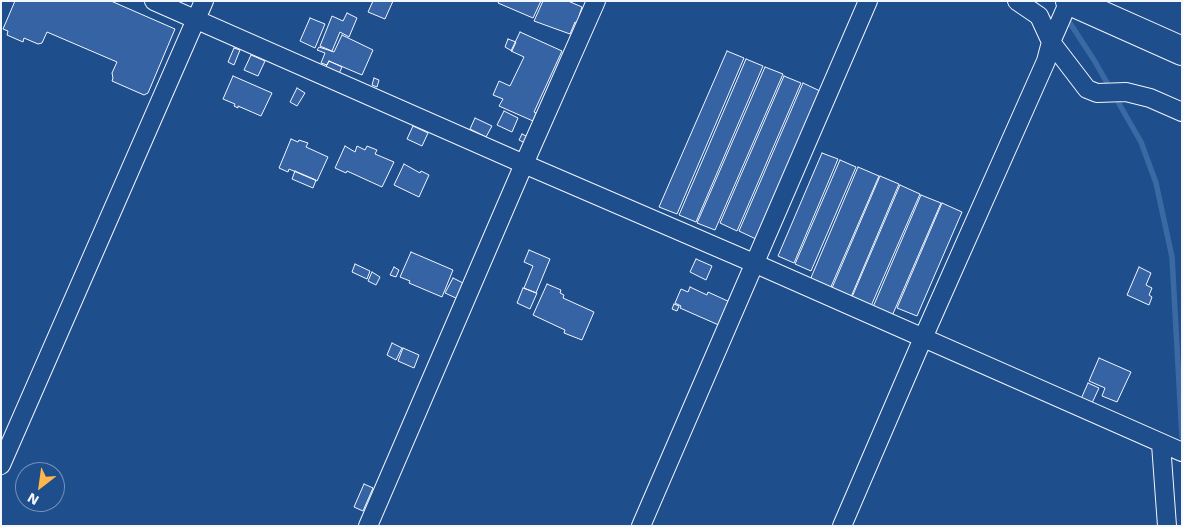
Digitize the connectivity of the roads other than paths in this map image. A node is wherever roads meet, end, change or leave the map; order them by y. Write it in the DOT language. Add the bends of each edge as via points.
graph roads {
  1 [pos="154,1"];
  2 [pos="204,1"];
  3 [pos="596,1"];
  4 [pos="868,1"];
  5 [pos="1017,1"];
  6 [pos="1069,2"];
  7 [pos="196,20"];
  8 [pos="1054,35"];
  9 [pos="1182,51"];
  10 [pos="1182,112"];
  11 [pos="524,164"];
  12 [pos="756,264"];
  13 [pos="923,338"];
  14 [pos="1172,448"];
  15 [pos="1,465"];
  16 [pos="368,526"];
  17 [pos="641,526"];
  18 [pos="842,526"];
  19 [pos="1167,526"];
  1 -- 7 [label="street"];
  2 -- 7 [label="street"];
  3 -- 11 [label="street"];
  4 -- 12 [label="street"];
  5 -- 8 [label="street" via="1038,16"];
  6 -- 8 [label="street"];
  6 -- 9 [label="highway"];
  7 -- 11 [label="street"];
  7 -- 15 [label="street"];
  8 -- 10 [label="street" via="1087,89 1097,93 1126,92"];
  8 -- 13 [label="street" via="1046,61"];
  11 -- 12 [label="street"];
  11 -- 16 [label="street"];
  12 -- 13 [label="street"];
  12 -- 17 [label="street"];
  13 -- 14 [label="street"];
  13 -- 18 [label="street"];
  14 -- 19 [label="street"];
}
